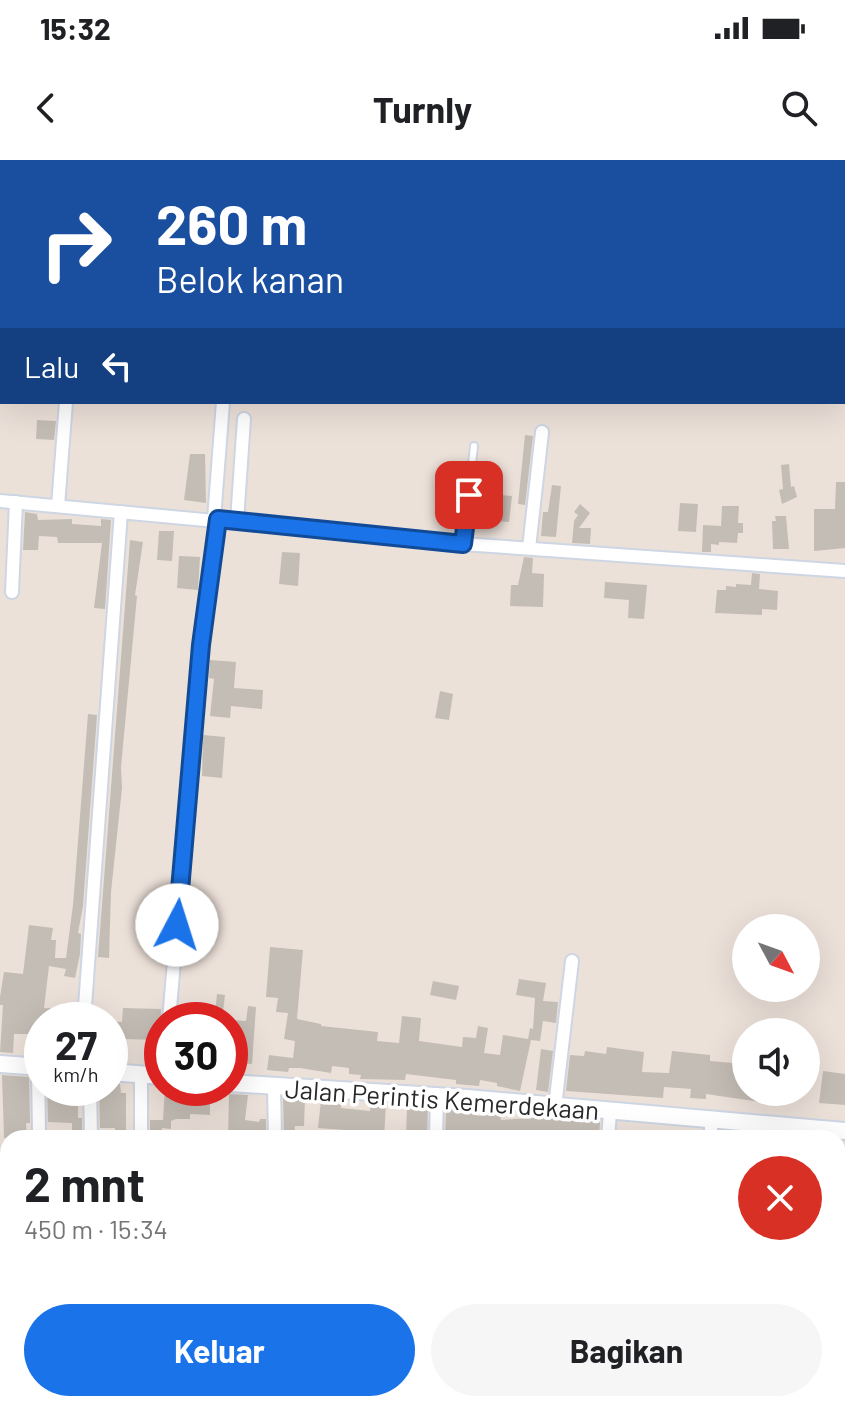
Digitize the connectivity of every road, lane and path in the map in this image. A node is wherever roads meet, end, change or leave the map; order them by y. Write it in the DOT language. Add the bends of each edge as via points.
graph roads {
  1 [pos="66,404"];
  2 [pos="223,404"];
  3 [pos="244,419"];
  4 [pos="542,432"];
  5 [pos="474,446"];
  6 [pos="0,501"];
  7 [pos="16,502"];
  8 [pos="58,506"];
  9 [pos="121,512"];
  10 [pos="216,519"];
  11 [pos="237,521"];
  12 [pos="463,544"];
  13 [pos="529,548"];
  14 [pos="845,571"];
  15 [pos="12,592"];
  16 [pos="572,961"];
  17 [pos="85,1002"];
  18 [pos="171,1002"];
  19 [pos="0,1064"];
  20 [pos="24,1066"];
  21 [pos="128,1073"];
  22 [pos="141,1074"];
  23 [pos="144,1074"];
  24 [pos="248,1085"];
  25 [pos="274,1087"];
  26 [pos="437,1097"];
  27 [pos="39,1106"];
  28 [pos="90,1106"];
  29 [pos="555,1107"];
  30 [pos="610,1113"];
  31 [pos="711,1120"];
  32 [pos="39,1130"];
  33 [pos="91,1130"];
  34 [pos="141,1130"];
  35 [pos="275,1130"];
  36 [pos="436,1130"];
  37 [pos="609,1130"];
  38 [pos="711,1130"];
  39 [pos="833,1130"];
  1 -- 8 [label="street"];
  2 -- 10 [label="street"];
  3 -- 11 [label="street"];
  4 -- 13 [label="street"];
  5 -- 12 [label="lane"];
  6 -- 7 [label="street"];
  7 -- 8 [label="street"];
  7 -- 15 [label="street"];
  8 -- 9 [label="street"];
  9 -- 10 [label="street"];
  9 -- 17 [label="street"];
  10 -- 11 [label="street"];
  10 -- 18 [label="street"];
  11 -- 12 [label="street"];
  12 -- 13 [label="street"];
  13 -- 14 [label="street"];
  16 -- 29 [label="street"];
  19 -- 20 [label="street"];
  21 -- 22 [label="street"];
  22 -- 23 [label="street"];
  22 -- 34 [label="street"];
  24 -- 25 [label="street, Jalan Perintis Kemerdekaan"];
  25 -- 26 [label="street, Jalan Perintis Kemerdekaan"];
  25 -- 35 [label="street"];
  26 -- 29 [label="street, Jalan Perintis Kemerdekaan"];
  26 -- 36 [label="street"];
  27 -- 32 [label="street"];
  28 -- 33 [label="street"];
  29 -- 30 [label="street, Jalan Perintis Kemerdekaan"];
  30 -- 31 [label="street, Jalan Perintis Kemerdekaan"];
  30 -- 37 [label="street"];
  31 -- 38 [label="street"];
  31 -- 39 [label="street, Jalan Perintis Kemerdekaan"];
}
